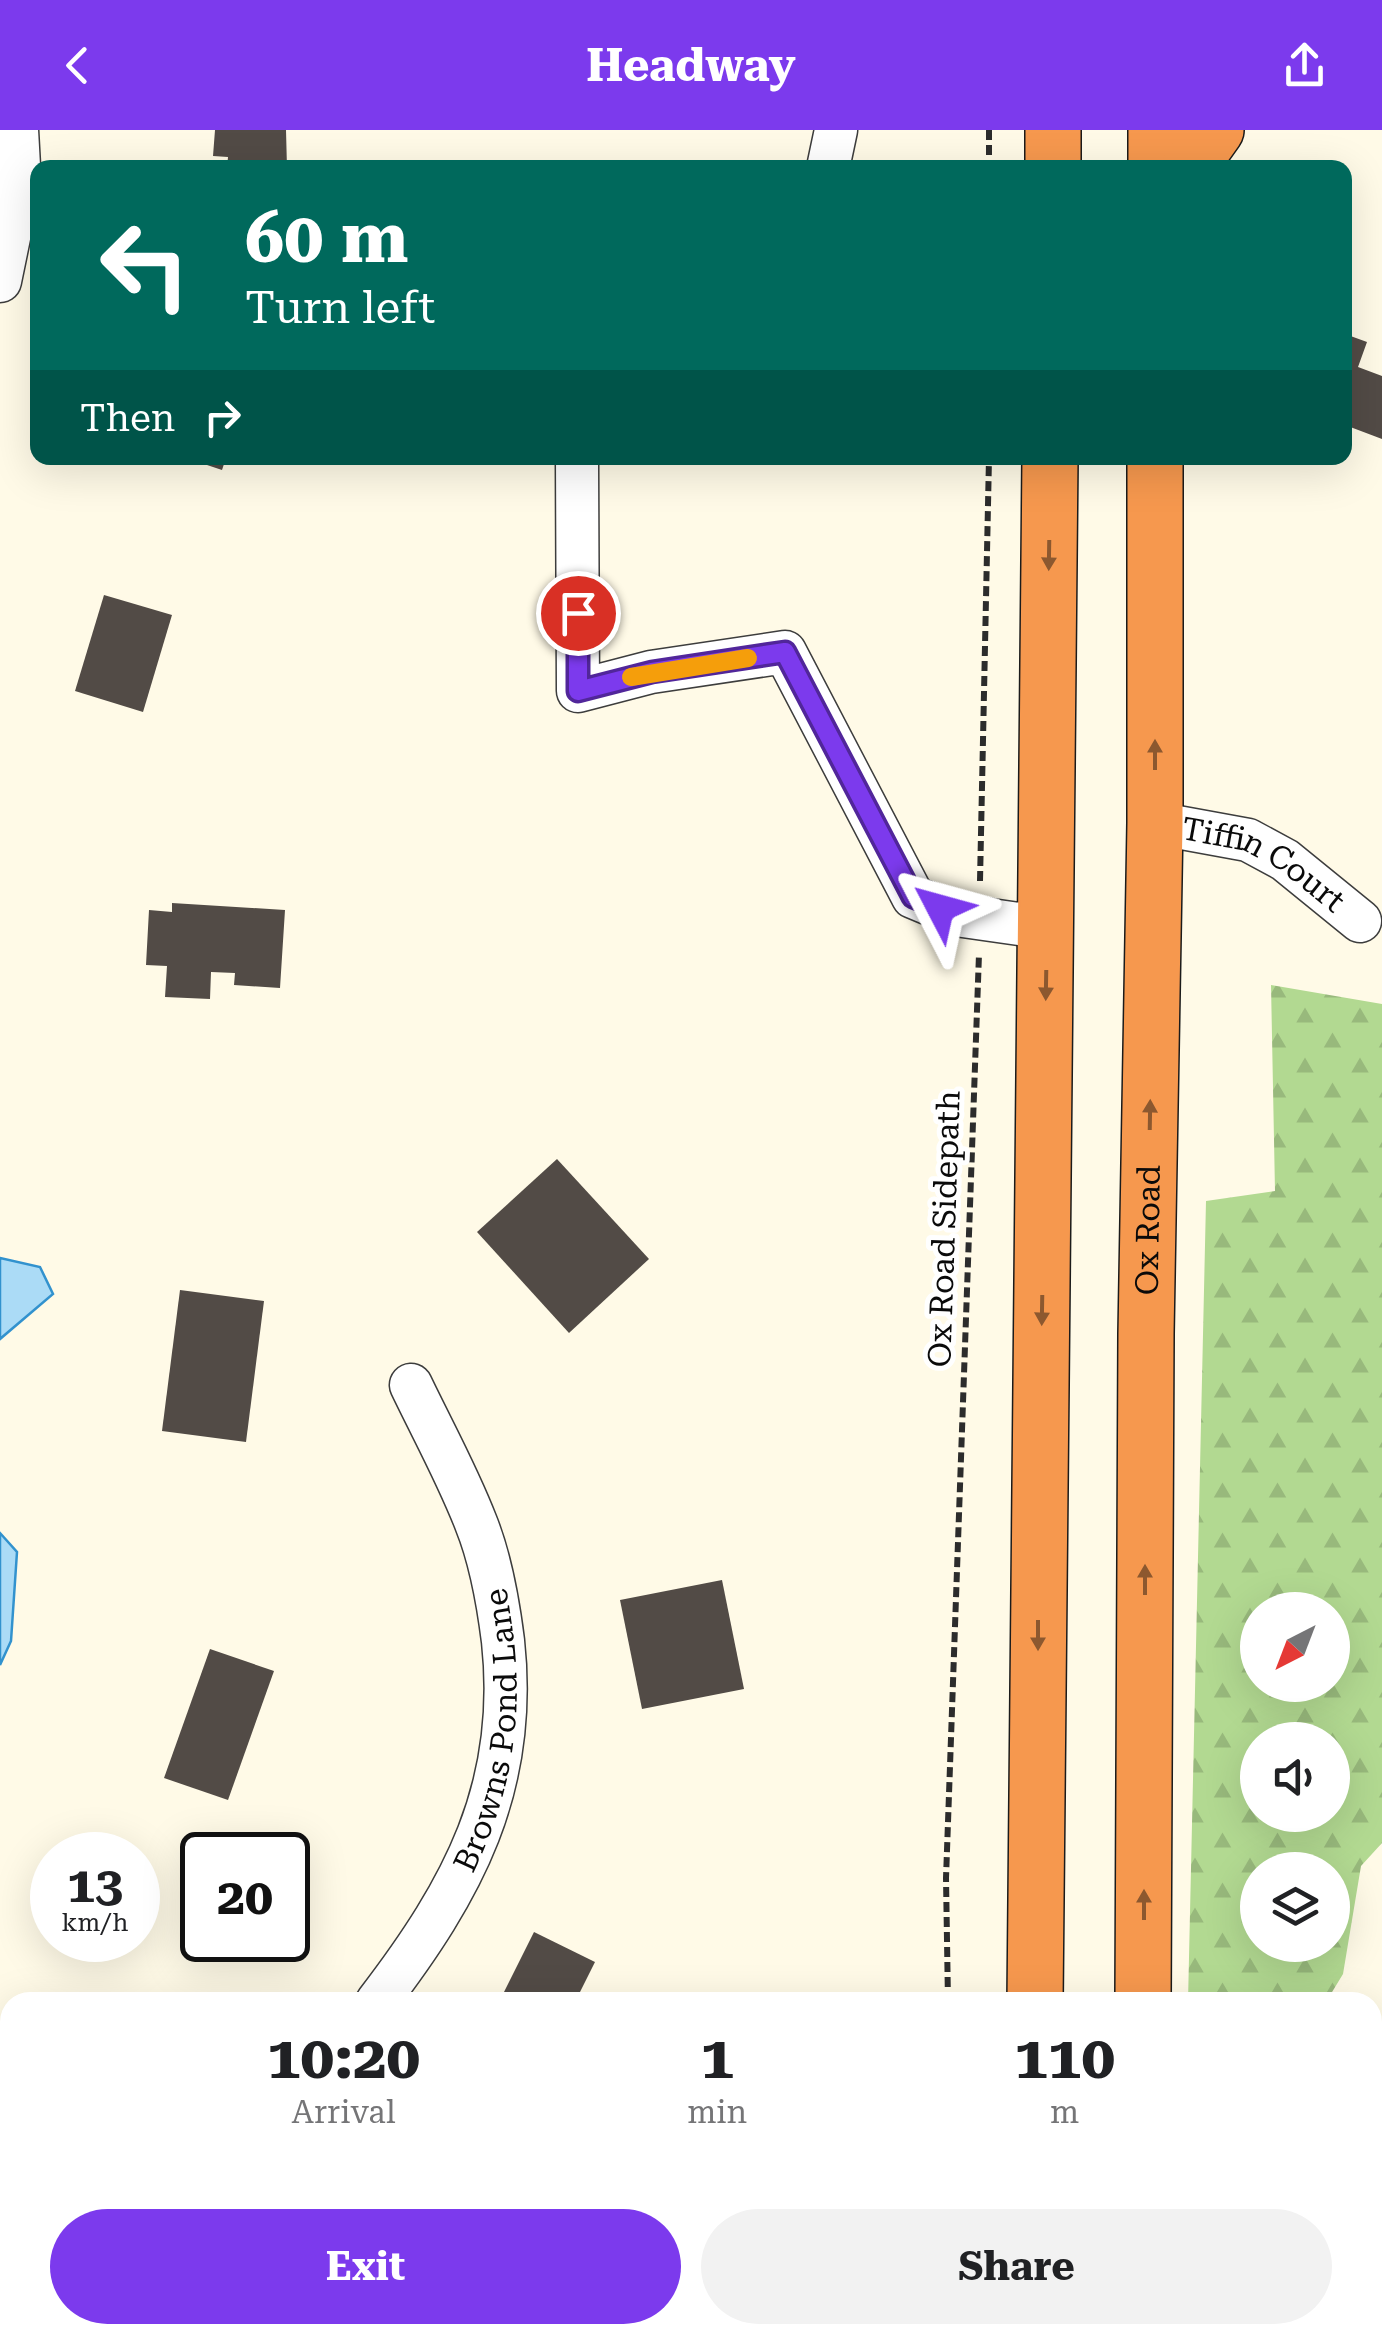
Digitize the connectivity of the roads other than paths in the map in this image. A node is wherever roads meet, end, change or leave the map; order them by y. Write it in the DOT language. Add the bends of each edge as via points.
graph roads {
  1 [pos="17,130"];
  2 [pos="836,130"];
  3 [pos="1052,130"];
  4 [pos="1156,130"];
  5 [pos="1216,130"];
  6 [pos="830,160"];
  7 [pos="1053,160"];
  8 [pos="1156,160"];
  9 [pos="1195,160"];
  10 [pos="0,281"];
  11 [pos="577,465"];
  12 [pos="1050,465"];
  13 [pos="1155,465"];
  14 [pos="1155,823"];
  15 [pos="1360,921"];
  16 [pos="1047,928"];
  17 [pos="411,1385"];
  18 [pos="384,1992"];
  19 [pos="1036,1992"];
  20 [pos="1143,1992"];
  1 -- 10 [label="street" via="20,184"];
  2 -- 6 [label="street"];
  3 -- 7 [label="highway"];
  4 -- 8 [label="highway"];
  5 -- 9 [label="highway"];
  11 -- 16 [label="street" via="578,691 785,652 913,897 956,916"];
  12 -- 16 [label="highway, one-way"];
  14 -- 13 [label="highway, Ox Road, one-way"];
  14 -- 15 [label="street, Tiffin Court" via="1248,840 1285,860"];
  20 -- 14 [label="highway, Ox Road, one-way"];
  16 -- 19 [label="highway, one-way"];
  17 -- 18 [label="street, Browns Pond Lane" via="477,1524 498,1594 508,1687 497,1781 477,1840 444,1908"];
}
